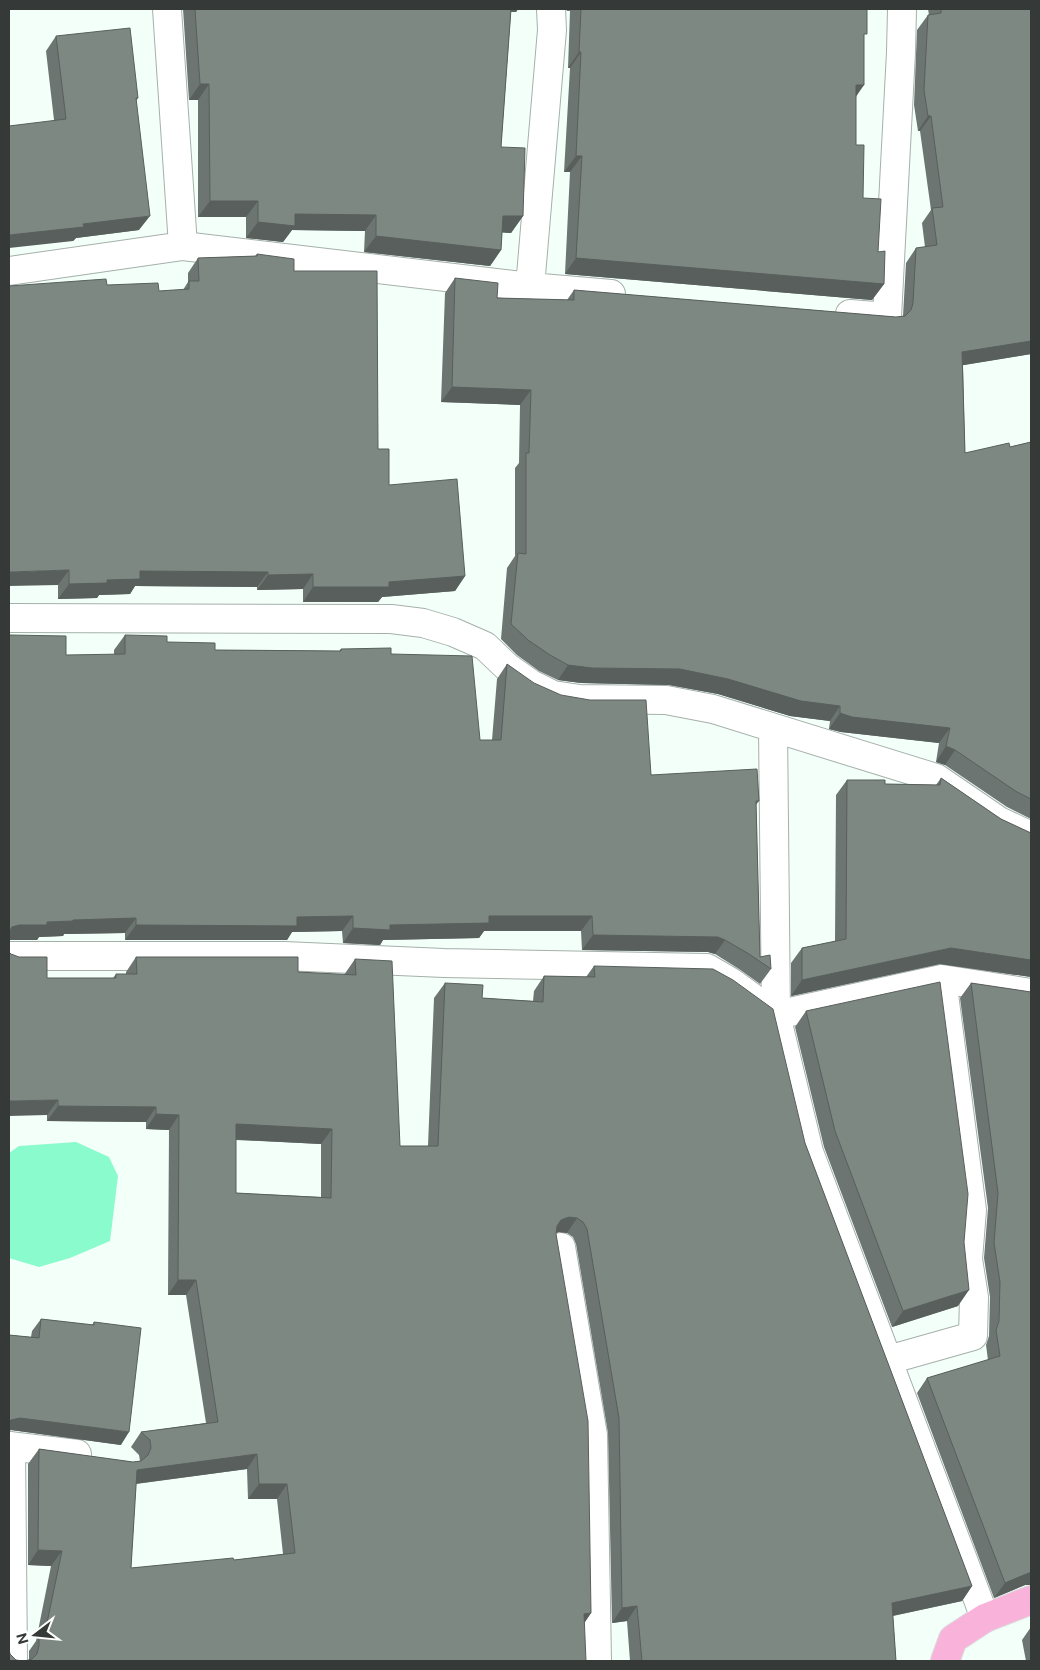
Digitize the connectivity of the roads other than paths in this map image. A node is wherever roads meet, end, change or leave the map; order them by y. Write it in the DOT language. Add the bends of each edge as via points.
graph roads {
  1 [pos="167,9"];
  2 [pos="551,9"];
  3 [pos="902,9"];
  4 [pos="183,246"];
  5 [pos="9,270"];
  6 [pos="530,287"];
  7 [pos="639,296"];
  8 [pos="828,312"];
  9 [pos="9,618"];
  10 [pos="773,728"];
  11 [pos="1031,836"];
  12 [pos="9,956"];
  13 [pos="942,979"];
  14 [pos="1031,993"];
  15 [pos="776,1015"];
  16 [pos="561,1246"];
  17 [pos="888,1360"];
  18 [pos="10,1446"];
  19 [pos="106,1458"];
  20 [pos="1031,1600"];
  21 [pos="985,1618"];
  22 [pos="13,1661"];
  23 [pos="597,1661"];
  24 [pos="945,1661"];
  1 -- 4 [label="street"];
  2 -- 6 [label="street" via="552,30"];
  3 -- 8 [label="street" via="887,317"];
  4 -- 5 [label="street"];
  4 -- 6 [label="street"];
  6 -- 7 [label="street"];
  9 -- 10 [label="street" via="391,619 423,623 485,646 507,667 554,696 666,700 713,709"];
  10 -- 11 [label="street" via="936,778 999,821"];
  10 -- 15 [label="street"];
  12 -- 15 [label="street" via="284,956 707,968"];
  13 -- 14 [label="street"];
  13 -- 15 [label="street"];
  13 -- 17 [label="street" via="972,1210 968,1259 974,1297 974,1336"];
  15 -- 17 [label="street" via="809,1152"];
  16 -- 23 [label="street" via="593,1435"];
  17 -- 21 [label="street"];
  18 -- 19 [label="street"];
  18 -- 22 [label="street"];
  20 -- 21 [label="main road"];
  21 -- 24 [label="main road" via="953,1639"];
}
